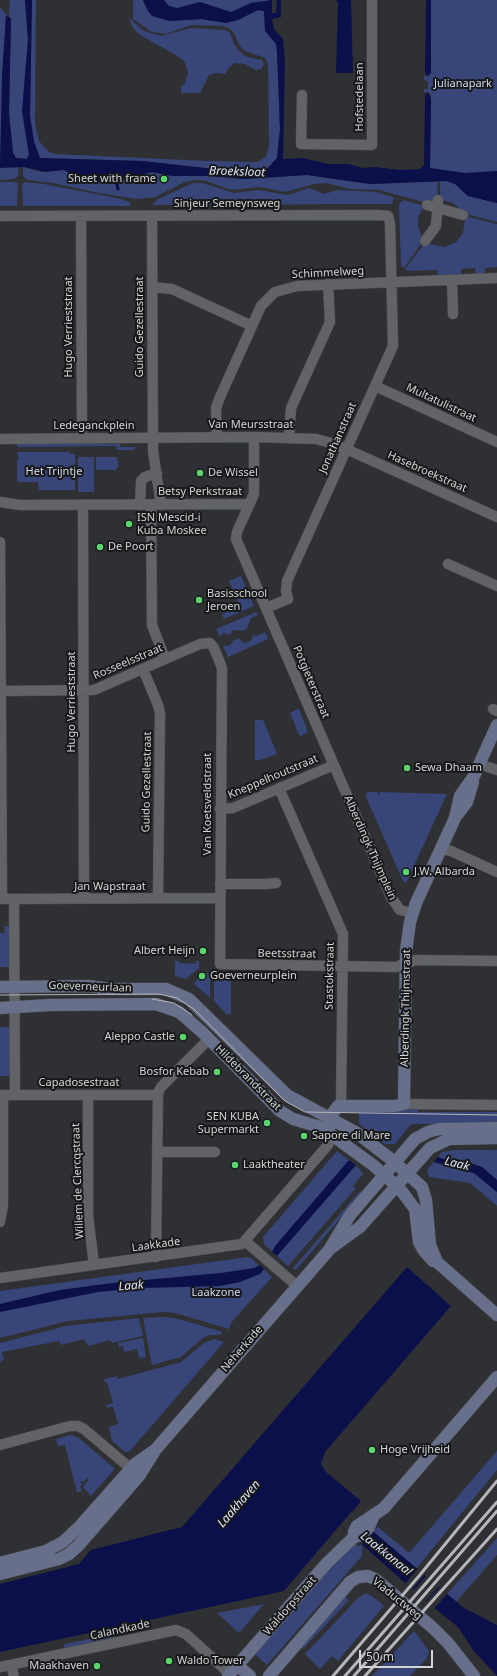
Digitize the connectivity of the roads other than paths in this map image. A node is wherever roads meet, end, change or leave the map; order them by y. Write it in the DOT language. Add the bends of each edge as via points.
graph roads {
  1 [pos="372,0"];
  2 [pos="302,95"];
  3 [pos="438,204"];
  4 [pos="426,205"];
  5 [pos="463,214"];
  6 [pos="0,216"];
  7 [pos="81,216"];
  8 [pos="152,216"];
  9 [pos="425,241"];
  10 [pos="497,278"];
  11 [pos="452,280"];
  12 [pos="391,282"];
  13 [pos="328,284"];
  14 [pos="152,287"];
  15 [pos="453,314"];
  16 [pos="252,326"];
  17 [pos="375,386"];
  18 [pos="153,437"];
  19 [pos="216,437"];
  20 [pos="254,437"];
  21 [pos="289,437"];
  22 [pos="82,438"];
  23 [pos="0,439"];
  24 [pos="497,442"];
  25 [pos="347,449"];
  26 [pos="157,473"];
  27 [pos="0,502"];
  28 [pos="250,504"];
  29 [pos="83,505"];
  30 [pos="140,505"];
  31 [pos="156,505"];
  32 [pos="497,517"];
  33 [pos="0,542"];
  34 [pos="448,564"];
  35 [pos="497,586"];
  36 [pos="266,608"];
  37 [pos="213,646"];
  38 [pos="165,659"];
  39 [pos="143,669"];
  40 [pos="84,690"];
  41 [pos="0,691"];
  42 [pos="497,725"];
  43 [pos="334,764"];
  44 [pos="479,764"];
  45 [pos="497,770"];
  46 [pos="279,788"];
  47 [pos="220,809"];
  48 [pos="441,849"];
  49 [pos="497,872"];
  50 [pos="276,883"];
  51 [pos="220,884"];
  52 [pos="158,898"];
  53 [pos="220,898"];
  54 [pos="1,899"];
  55 [pos="14,899"];
  56 [pos="84,899"];
  57 [pos="412,913"];
  58 [pos="497,960"];
  59 [pos="221,964"];
  60 [pos="406,964"];
  61 [pos="342,967"];
  62 [pos="15,986"];
  63 [pos="0,987"];
  64 [pos="0,1008"];
  65 [pos="15,1008"];
  66 [pos="220,1029"];
  67 [pos="209,1040"];
  68 [pos="1,1095"];
  69 [pos="15,1095"];
  70 [pos="88,1095"];
  71 [pos="158,1095"];
  72 [pos="404,1104"];
  73 [pos="497,1105"];
  74 [pos="345,1106"];
  75 [pos="334,1120"];
  76 [pos="497,1128"];
  77 [pos="332,1135"];
  78 [pos="497,1138"];
  79 [pos="157,1152"];
  80 [pos="215,1152"];
  81 [pos="395,1162"];
  82 [pos="407,1172"];
  83 [pos="384,1174"];
  84 [pos="396,1185"];
  85 [pos="0,1222"];
  86 [pos="245,1241"];
  87 [pos="329,1250"];
  88 [pos="156,1257"];
  89 [pos="94,1265"];
  90 [pos="442,1268"];
  91 [pos="0,1278"];
  92 [pos="297,1286"];
  93 [pos="497,1315"];
  94 [pos="497,1377"];
  95 [pos="0,1445"];
  96 [pos="135,1472"];
  97 [pos="0,1562"];
  98 [pos="0,1574"];
  99 [pos="11,1665"];
  100 [pos="0,1667"];
  101 [pos="232,1673"];
  102 [pos="14,1676"];
  103 [pos="250,1676"];
  104 [pos="269,1676"];
  105 [pos="474,1676"];
  1 -- 2 [label="street, Hofstedelaan" via="372,145 301,144"];
  3 -- 4 [label="street"];
  3 -- 5 [label="street"];
  3 -- 9 [label="street" via="436,226"];
  6 -- 7 [label="street, Sinjeur Semeynsweg"];
  7 -- 8 [label="street, Sinjeur Semeynsweg"];
  7 -- 22 [label="street, Hugo Verrieststraat"];
  8 -- 12 [label="street, Sinjeur Semeynsweg" via="385,215 389,221"];
  8 -- 14 [label="street, Guido Gezellestraat"];
  10 -- 11 [label="street, Schimmelweg"];
  11 -- 12 [label="street, Schimmelweg"];
  11 -- 15 [label="street"];
  12 -- 13 [label="street, Schimmelweg"];
  12 -- 17 [label="street, Jonathanstraat" via="394,344"];
  13 -- 16 [label="street, Schimmelweg" via="290,286 275,292 263,303"];
  13 -- 21 [label="street" via="330,322 291,408"];
  14 -- 16 [label="street" via="172,289"];
  14 -- 18 [label="street, Guido Gezellestraat"];
  16 -- 19 [label="street, Schimmelweg" via="217,404"];
  17 -- 24 [label="street, Multatulistraat"];
  17 -- 25 [label="street, Jonathanstraat"];
  18 -- 19 [label="street, Van Meursstraat"];
  18 -- 22 [label="street, Ledeganckplein"];
  18 -- 26 [label="street"];
  19 -- 20 [label="street, Van Meursstraat"];
  20 -- 21 [label="street, Van Meursstraat"];
  20 -- 28 [label="street, Potgieterstraat" via="254,492"];
  21 -- 25 [label="street, Van Meursstraat" via="323,440"];
  22 -- 23 [label="street, Ledeganckplein"];
  25 -- 32 [label="street, Hasebroekstraat"];
  25 -- 36 [label="street, Jonathanstraat" via="287,581 288,599"];
  26 -- 30 [label="street" via="142,479 137,494"];
  26 -- 31 [label="street"];
  27 -- 29 [label="street" via="20,505"];
  28 -- 31 [label="street, Betsy Perkstraat"];
  28 -- 36 [label="street, Potgieterstraat" via="236,537"];
  29 -- 30 [label="street"];
  29 -- 40 [label="street, Hugo Verrieststraat"];
  30 -- 31 [label="street"];
  31 -- 38 [label="street" via="152,625"];
  33 -- 41 [label="street"];
  34 -- 35 [label="street"];
  36 -- 43 [label="street, Potgieterstraat"];
  37 -- 38 [label="street, Rosseelsstraat" via="204,643"];
  37 -- 47 [label="street, Van Koetsveldstraat" via="222,669"];
  38 -- 39 [label="street, Rosseelsstraat"];
  39 -- 40 [label="street, Rosseelsstraat" via="96,689"];
  39 -- 52 [label="street, Guido Gezellestraat" via="160,713"];
  40 -- 41 [label="street, Rosseelsstraat"];
  40 -- 56 [label="street, Hugo Verrieststraat"];
  41 -- 54 [label="street"];
  42 -- 44 [label="street"];
  43 -- 46 [label="street, Kneppelhoutstraat"];
  43 -- 57 [label="street, Alberdingk Thijmplein" via="392,900 400,910"];
  44 -- 45 [label="street"];
  44 -- 48 [label="street" via="459,798 455,818"];
  46 -- 47 [label="street, Kneppelhoutstraat" via="233,808"];
  46 -- 61 [label="street, Stastokstraat" via="342,933"];
  47 -- 51 [label="street, Van Koetsveldstraat"];
  48 -- 49 [label="street"];
  48 -- 57 [label="street"];
  50 -- 51 [label="street"];
  51 -- 53 [label="street, Van Koetsveldstraat"];
  52 -- 53 [label="street, Jan Wapstraat"];
  52 -- 56 [label="street, Jan Wapstraat"];
  53 -- 59 [label="street, Van Koetsveldstraat"];
  54 -- 55 [label="street, Jan Wapstraat"];
  55 -- 56 [label="street, Jan Wapstraat"];
  55 -- 62 [label="street"];
  57 -- 60 [label="street, Alberdingk Thijmstraat" via="406,942"];
  58 -- 60 [label="street, Beetsstraat" via="416,960"];
  59 -- 61 [label="street, Beetsstraat"];
  60 -- 61 [label="street, Beetsstraat" via="396,967"];
  60 -- 72 [label="street, Alberdingk Thijmstraat"];
  61 -- 74 [label="street, Stastokstraat"];
  62 -- 63 [label="street, Goeverneurlaan"];
  62 -- 65 [label="street"];
  62 -- 66 [label="street, Goeverneurlaan" via="160,989 180,993 197,1005"];
  64 -- 65 [label="street, Goeverneurlaan"];
  65 -- 67 [label="street, Goeverneurlaan" via="50,1005 156,1004 173,1009 187,1018"];
  65 -- 69 [label="street"];
  66 -- 75 [label="street, Hildebrandstraat" via="287,1095"];
  67 -- 71 [label="street" via="161,1087"];
  67 -- 77 [label="street, Hildebrandstraat" via="280,1111 293,1119 320,1127"];
  68 -- 69 [label="street, Capadosestraat"];
  68 -- 85 [label="street" via="3,1205"];
  69 -- 70 [label="street, Capadosestraat"];
  70 -- 71 [label="street, Capadosestraat"];
  70 -- 89 [label="street, Willem de Clercqstraat" via="88,1215"];
  71 -- 79 [label="street"];
  72 -- 73 [label="street"];
  72 -- 74 [label="street"];
  74 -- 75 [label="street" via="336,1107"];
  75 -- 77 [label="street"];
  75 -- 81 [label="street, Hildebrandstraat" via="357,1133"];
  76 -- 81 [label="street, Neherkade" via="451,1128 428,1132 415,1139"];
  77 -- 83 [label="street, Hildebrandstraat"];
  77 -- 86 [label="street" via="328,1145"];
  78 -- 82 [label="street, Neherkade" via="457,1138 443,1141 427,1150"];
  79 -- 80 [label="street"];
  79 -- 88 [label="street"];
  81 -- 82 [label="street, Hildebrandstraat"];
  81 -- 83 [label="street, Neherkade"];
  82 -- 84 [label="street, Neherkade"];
  82 -- 90 [label="street" via="424,1192 430,1245 435,1259"];
  83 -- 84 [label="street"];
  83 -- 87 [label="street, Neherkade" via="350,1215"];
  84 -- 87 [label="street, Neherkade" via="357,1230"];
  84 -- 90 [label="street" via="415,1209 422,1248 431,1260"];
  86 -- 88 [label="street, Laakkade" via="240,1245"];
  86 -- 92 [label="street"];
  87 -- 92 [label="street, Neherkade"];
  88 -- 89 [label="street, Laakkade"];
  89 -- 91 [label="street, Laakkade"];
  90 -- 93 [label="street"];
  92 -- 96 [label="street, Neherkade"];
  94 -- 101 [label="street, Waldorpstraat" via="384,1508 366,1524 362,1535 354,1537 327,1563"];
  95 -- 96 [label="street" via="78,1426"];
  96 -- 97 [label="street, Neherkade" via="63,1542 46,1550"];
  96 -- 98 [label="street, Neherkade" via="87,1536 69,1554"];
  99 -- 100 [label="street, Calandkade"];
  99 -- 101 [label="street, Calandkade" via="176,1630 186,1634"];
  99 -- 102 [label="street"];
  101 -- 103 [label="street"];
  104 -- 105 [label="street, Viaductweg" via="350,1582 358,1577 368,1576 433,1628"];
}
